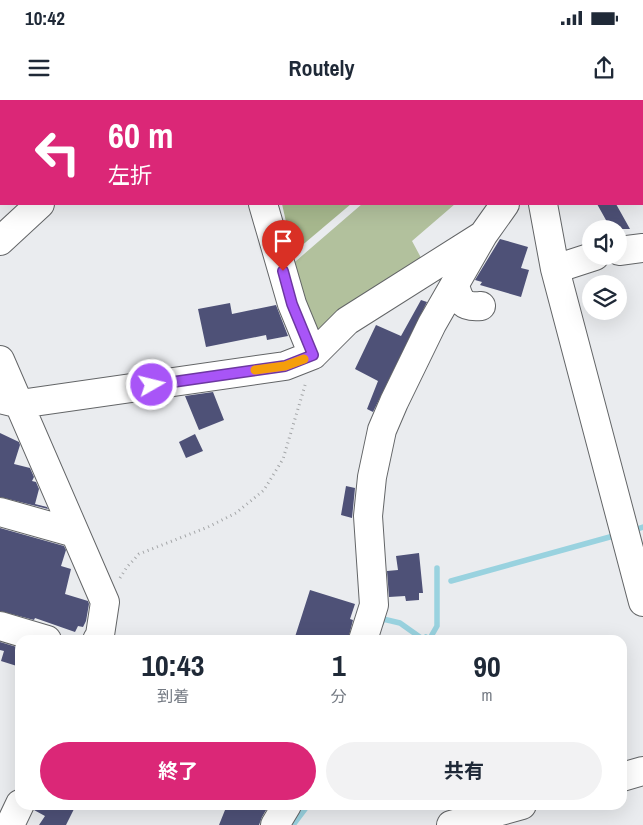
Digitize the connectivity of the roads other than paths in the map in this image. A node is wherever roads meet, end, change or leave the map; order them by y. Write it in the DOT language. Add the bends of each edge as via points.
graph roads {
  1 [pos="39,205"];
  2 [pos="263,205"];
  3 [pos="504,205"];
  4 [pos="543,205"];
  5 [pos="483,236"];
  6 [pos="0,241"];
  7 [pos="643,248"];
  8 [pos="627,249"];
  9 [pos="582,260"];
  10 [pos="555,269"];
  11 [pos="455,285"];
  12 [pos="481,306"];
  13 [pos="313,355"];
  14 [pos="0,360"];
  15 [pos="10,401"];
  16 [pos="0,512"];
  17 [pos="632,521"];
  18 [pos="75,533"];
  19 [pos="643,602"];
  20 [pos="0,626"];
  21 [pos="31,635"];
  22 [pos="100,635"];
  23 [pos="365,635"];
  24 [pos="643,771"];
  25 [pos="627,776"];
  26 [pos="17,810"];
  27 [pos="284,810"];
  28 [pos="504,810"];
  29 [pos="10,825"];
  30 [pos="275,825"];
  31 [pos="451,825"];
  1 -- 6 [label="street"];
  2 -- 13 [label="street" via="292,304"];
  3 -- 5 [label="street"];
  4 -- 10 [label="street"];
  5 -- 11 [label="street"];
  5 -- 13 [label="street" via="347,321"];
  7 -- 8 [label="street"];
  9 -- 10 [label="street"];
  10 -- 17 [label="street"];
  11 -- 12 [label="street" via="464,304"];
  11 -- 23 [label="street" via="410,367 382,430 368,516 374,605"];
  13 -- 15 [label="street" via="285,366"];
  14 -- 15 [label="street"];
  15 -- 18 [label="street"];
  16 -- 18 [label="street"];
  17 -- 19 [label="street"];
  18 -- 22 [label="street" via="105,602"];
  20 -- 21 [label="street"];
  24 -- 25 [label="street"];
  26 -- 29 [label="street"];
  27 -- 30 [label="street"];
  28 -- 31 [label="street"];
}
